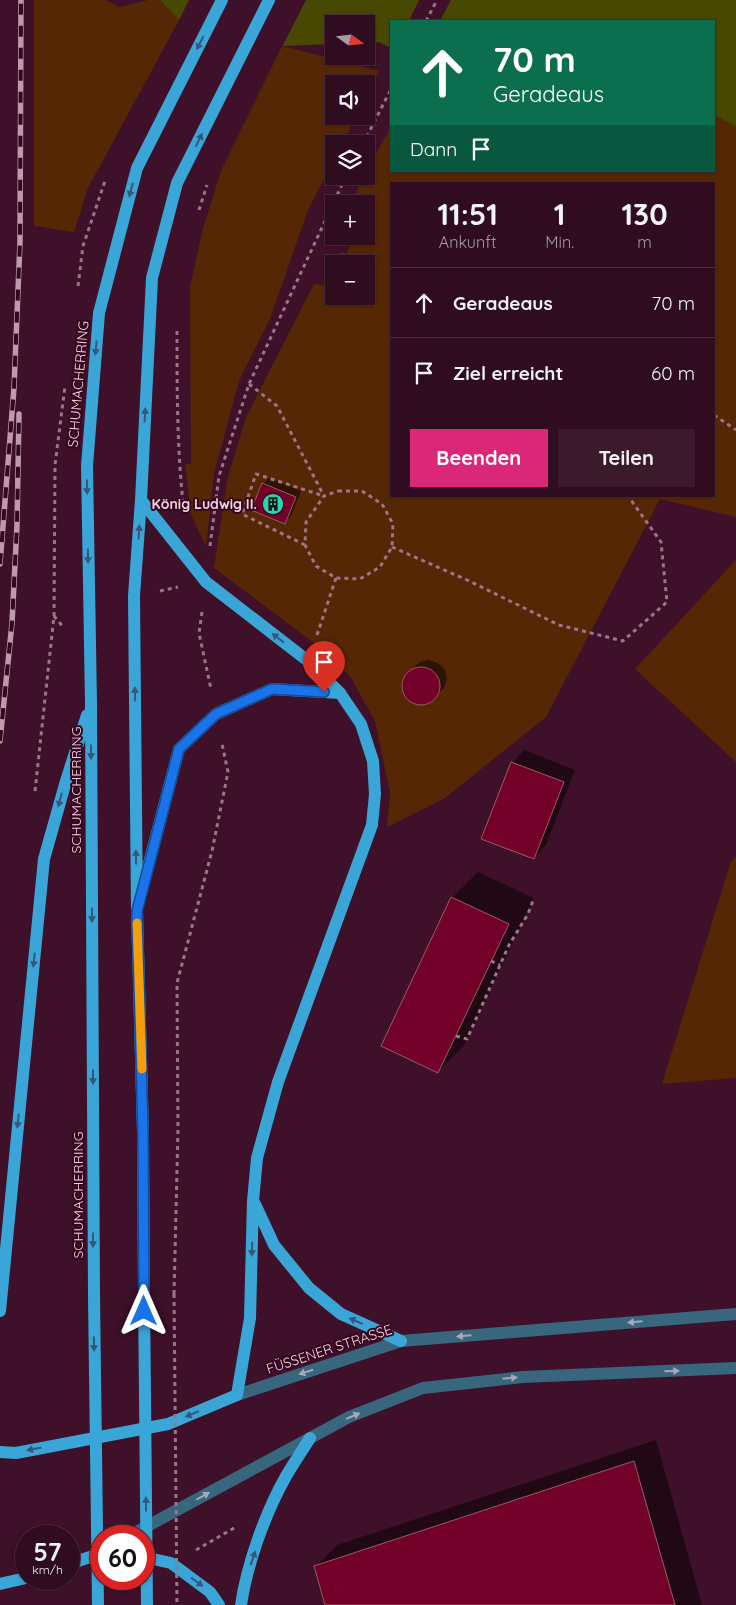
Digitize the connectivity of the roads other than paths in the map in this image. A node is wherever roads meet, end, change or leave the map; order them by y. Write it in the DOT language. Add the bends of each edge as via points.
graph roads {
  1 [pos="222,0"];
  2 [pos="269,0"];
  3 [pos="141,500"];
  4 [pos="340,693"];
  5 [pos="91,703"];
  6 [pos="137,911"];
  7 [pos="254,1201"];
  8 [pos="0,1310"];
  9 [pos="736,1314"];
  10 [pos="401,1341"];
  11 [pos="736,1368"];
  12 [pos="237,1395"];
  13 [pos="310,1438"];
  14 [pos="0,1452"];
  15 [pos="149,1525"];
  16 [pos="155,1558"];
  17 [pos="15,1581"];
  18 [pos="0,1584"];
  19 [pos="98,1605"];
  20 [pos="147,1605"];
  21 [pos="218,1605"];
  22 [pos="241,1605"];
  1 -- 5 [label="main road, SCHUMACHERRING, one-way" via="137,168 99,313 87,466"];
  3 -- 2 [label="main road, one-way" via="152,278 177,183"];
  4 -- 3 [label="main road, one-way" via="308,662 206,582"];
  6 -- 3 [label="main road, one-way" via="134,596"];
  4 -- 6 [label="main road" via="272,689 216,714 179,749"];
  4 -- 7 [label="main road" via="361,724 373,761 375,794 372,825 278,1082 257,1158"];
  5 -- 8 [label="main road, one-way" via="44,859"];
  5 -- 19 [label="main road, SCHUMACHERRING, one-way, bridge"];
  20 -- 6 [label="main road, one-way, bridge" via="143,1133"];
  10 -- 7 [label="main road, one-way" via="341,1314 308,1288 274,1245"];
  7 -- 12 [label="main road, one-way" via="250,1318"];
  9 -- 10 [label="street, FÜSSENER STRASSE, one-way"];
  10 -- 12 [label="street, FÜSSENER STRASSE, one-way"];
  13 -- 11 [label="street, one-way" via="349,1417 423,1388 523,1377"];
  12 -- 14 [label="main road, FÜSSENER STRASSE, one-way" via="168,1424 16,1453"];
  15 -- 13 [label="street, one-way"];
  22 -- 13 [label="main road, one-way" via="245,1581 270,1508"];
  16 -- 21 [label="main road, one-way" via="175,1561 210,1592"];
  17 -- 18 [label="main road"];
}
